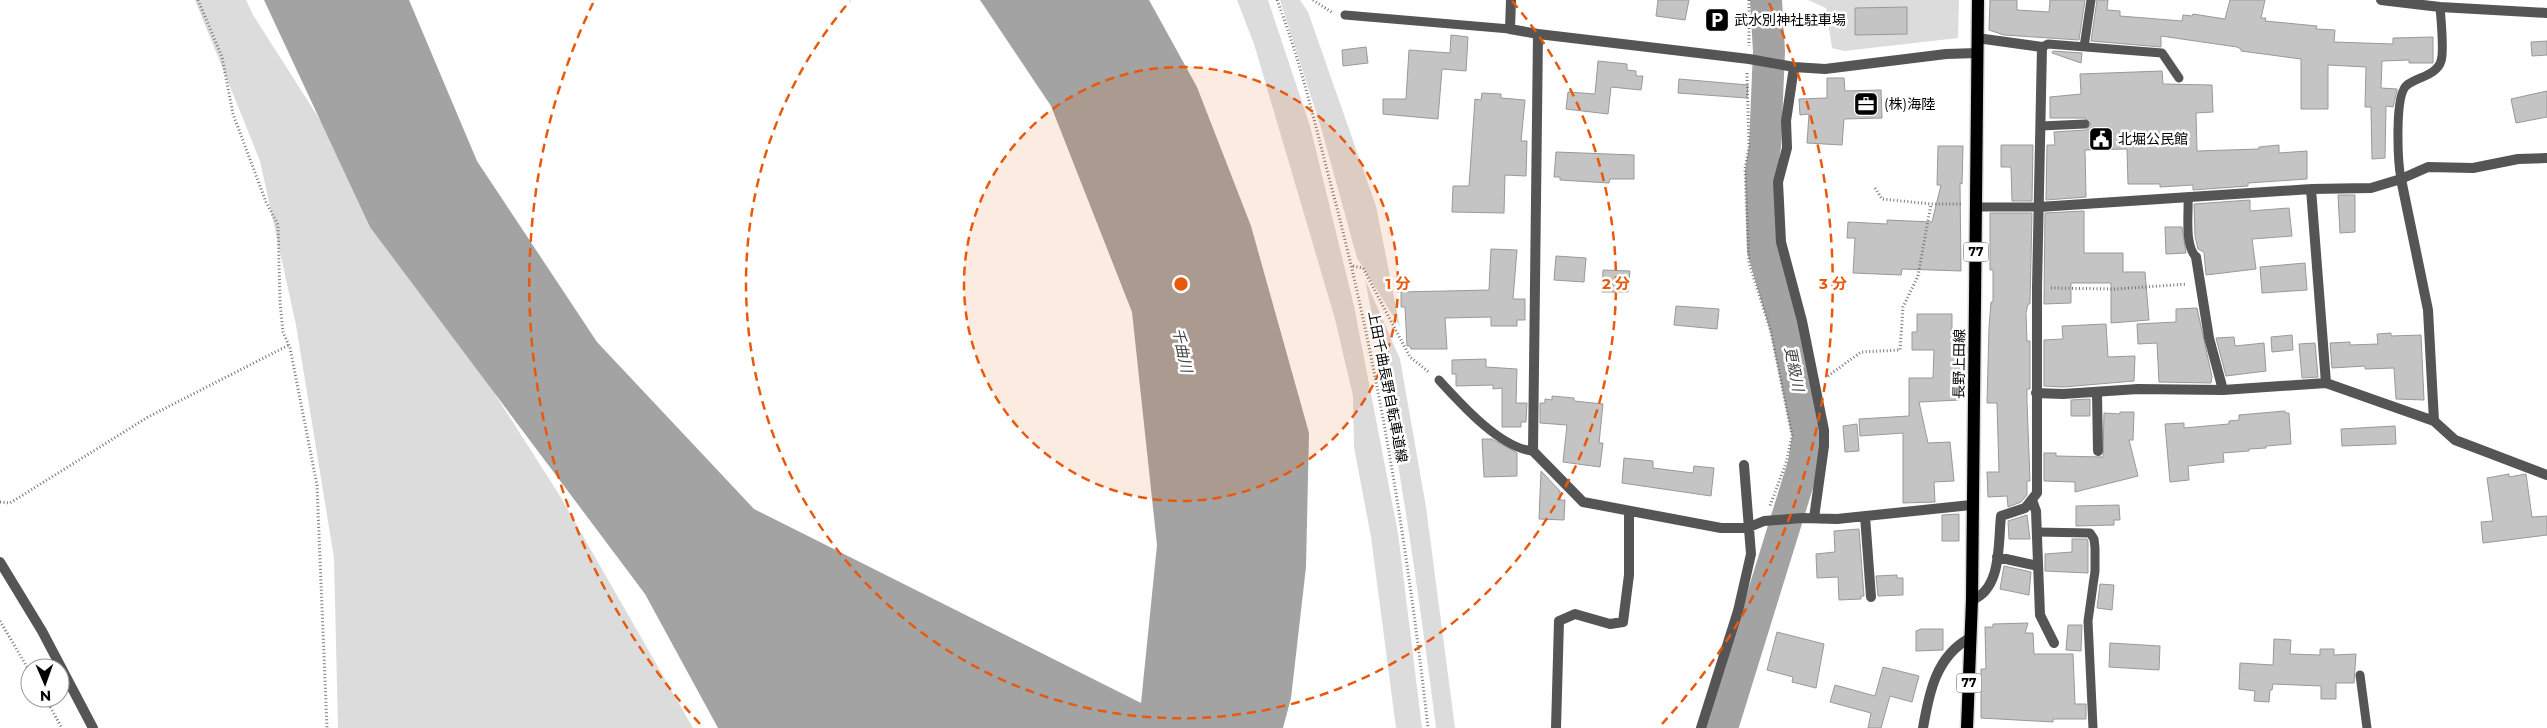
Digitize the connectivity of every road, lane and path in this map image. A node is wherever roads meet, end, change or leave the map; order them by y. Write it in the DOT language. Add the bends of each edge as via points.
graph roads {
  1 [pos="198,0"];
  2 [pos="1277,0"];
  3 [pos="1313,0"];
  4 [pos="1511,0"];
  5 [pos="1749,0"];
  6 [pos="1978,0"];
  7 [pos="2090,0"];
  8 [pos="2381,0"];
  9 [pos="2440,7"];
  10 [pos="2547,13"];
  11 [pos="1345,15"];
  12 [pos="1510,29"];
  13 [pos="1538,34"];
  14 [pos="1977,38"];
  15 [pos="2042,47"];
  16 [pos="2084,47"];
  17 [pos="1978,53"];
  18 [pos="1751,60"];
  19 [pos="1791,67"];
  20 [pos="2179,78"];
  21 [pos="2085,124"];
  22 [pos="2041,126"];
  23 [pos="2547,158"];
  24 [pos="2401,179"];
  25 [pos="1875,188"];
  26 [pos="2311,189"];
  27 [pos="2188,197"];
  28 [pos="1931,204"];
  29 [pos="1977,206"];
  30 [pos="2039,206"];
  31 [pos="2196,258"];
  32 [pos="1353,266"];
  33 [pos="2200,284"];
  34 [pos="2037,288"];
  35 [pos="289,345"];
  36 [pos="1439,380"];
  37 [pos="2326,383"];
  38 [pos="1815,385"];
  39 [pos="2223,390"];
  40 [pos="2097,392"];
  41 [pos="2036,394"];
  42 [pos="2434,421"];
  43 [pos="2098,451"];
  44 [pos="1533,452"];
  45 [pos="1744,465"];
  46 [pos="2547,475"];
  47 [pos="2032,500"];
  48 [pos="0,502"];
  49 [pos="1972,505"];
  50 [pos="1629,511"];
  51 [pos="1865,516"];
  52 [pos="1814,518"];
  53 [pos="1766,521"];
  54 [pos="1747,528"];
  55 [pos="2037,532"];
  56 [pos="1997,557"];
  57 [pos="0,562"];
  58 [pos="2038,566"];
  59 [pos="1871,597"];
  60 [pos="1972,600"];
  61 [pos="0,621"];
  62 [pos="1970,638"];
  63 [pos="2054,643"];
  64 [pos="22,658"];
  65 [pos="2360,675"];
  66 [pos="51,708"];
  67 [pos="62,728"];
  68 [pos="93,728"];
  69 [pos="327,728"];
  70 [pos="1428,728"];
  71 [pos="1556,728"];
  72 [pos="1701,728"];
  73 [pos="1923,728"];
  74 [pos="1967,728"];
  75 [pos="2093,728"];
  76 [pos="2367,728"];
  1 -- 35 [label="path" via="222,57 233,114 278,225 280,302 283,332"];
  2 -- 32 [label="path, 上田千曲長野自転車道線" via="1294,44"];
  3 -- 11 [label="path" via="1329,13"];
  4 -- 12 [label="street"];
  5 -- 18 [label="path"];
  6 -- 14 [label="main road, 長野上田線 / 77"];
  7 -- 16 [label="lane"];
  8 -- 9 [label="street"];
  9 -- 10 [label="street"];
  9 -- 24 [label="lane" via="2442,61 2435,70 2406,86 2402,94 2399,124"];
  11 -- 12 [label="lane"];
  12 -- 13 [label="street"];
  13 -- 18 [label="street"];
  13 -- 44 [label="street"];
  14 -- 15 [label="street"];
  14 -- 17 [label="main road, 長野上田線 / 77"];
  15 -- 16 [label="lane" via="2048,44"];
  15 -- 22 [label="street"];
  16 -- 20 [label="lane" via="2162,53"];
  17 -- 19 [label="street" via="1825,68"];
  17 -- 29 [label="main road, 長野上田線 / 77"];
  18 -- 19 [label="street"];
  18 -- 53 [label="path" via="1747,79 1750,147 1745,169 1749,263 1771,332 1792,436 1788,460"];
  19 -- 38 [label="street" via="1786,148 1778,182 1781,242"];
  21 -- 22 [label="lane"];
  22 -- 30 [label="street"];
  23 -- 24 [label="street" via="2518,159 2473,168 2428,167"];
  24 -- 26 [label="street" via="2371,188"];
  24 -- 42 [label="street" via="2428,310"];
  25 -- 28 [label="path" via="1882,199"];
  26 -- 27 [label="street"];
  26 -- 37 [label="street"];
  27 -- 30 [label="street"];
  27 -- 31 [label="lane" via="2190,239 2192,254"];
  28 -- 29 [label="path"];
  28 -- 38 [label="path" via="1918,276 1903,307 1900,350 1861,352"];
  29 -- 30 [label="lane"];
  29 -- 49 [label="main road, 長野上田線 / 77"];
  30 -- 34 [label="street"];
  31 -- 33 [label="street"];
  32 -- 36 [label="path" via="1363,268 1410,357"];
  32 -- 70 [label="path, 上田千曲長野自転車道線" via="1395,484"];
  33 -- 34 [label="path" via="2116,289"];
  33 -- 39 [label="street" via="2209,338"];
  34 -- 41 [label="street"];
  35 -- 48 [label="path" via="148,418 10,502"];
  35 -- 69 [label="path" via="317,486"];
  36 -- 44 [label="lane" via="1460,403 1505,441 1520,450"];
  37 -- 39 [label="street"];
  37 -- 42 [label="street"];
  38 -- 52 [label="street" via="1824,446"];
  39 -- 40 [label="street"];
  40 -- 41 [label="street"];
  40 -- 43 [label="street"];
  41 -- 47 [label="street" via="2037,493"];
  42 -- 46 [label="street" via="2455,440"];
  44 -- 50 [label="street" via="1583,502"];
  45 -- 54 [label="street"];
  47 -- 55 [label="street"];
  47 -- 56 [label="street" via="2025,508 2001,516"];
  49 -- 51 [label="street"];
  49 -- 60 [label="main road, 長野上田線 / 77"];
  50 -- 54 [label="street" via="1721,528"];
  50 -- 71 [label="street" via="1629,576 1623,622 1610,624 1574,614 1559,621"];
  51 -- 52 [label="street"];
  51 -- 59 [label="street"];
  52 -- 53 [label="street"];
  53 -- 54 [label="street"];
  54 -- 72 [label="street" via="1750,554 1738,611"];
  55 -- 58 [label="street"];
  55 -- 75 [label="lane" via="2090,532 2094,539 2095,571 2088,621"];
  56 -- 58 [label="street"];
  56 -- 60 [label="street" via="1990,587 1981,597"];
  57 -- 68 [label="street" via="42,631"];
  58 -- 63 [label="street" via="2040,615"];
  60 -- 62 [label="main road, 長野上田線 / 77"];
  61 -- 64 [label="path"];
  62 -- 73 [label="street" via="1956,645 1945,658 1929,694"];
  62 -- 74 [label="main road, 長野上田線 / 77"];
  65 -- 76 [label="lane"];
  66 -- 67 [label="path"];
}
